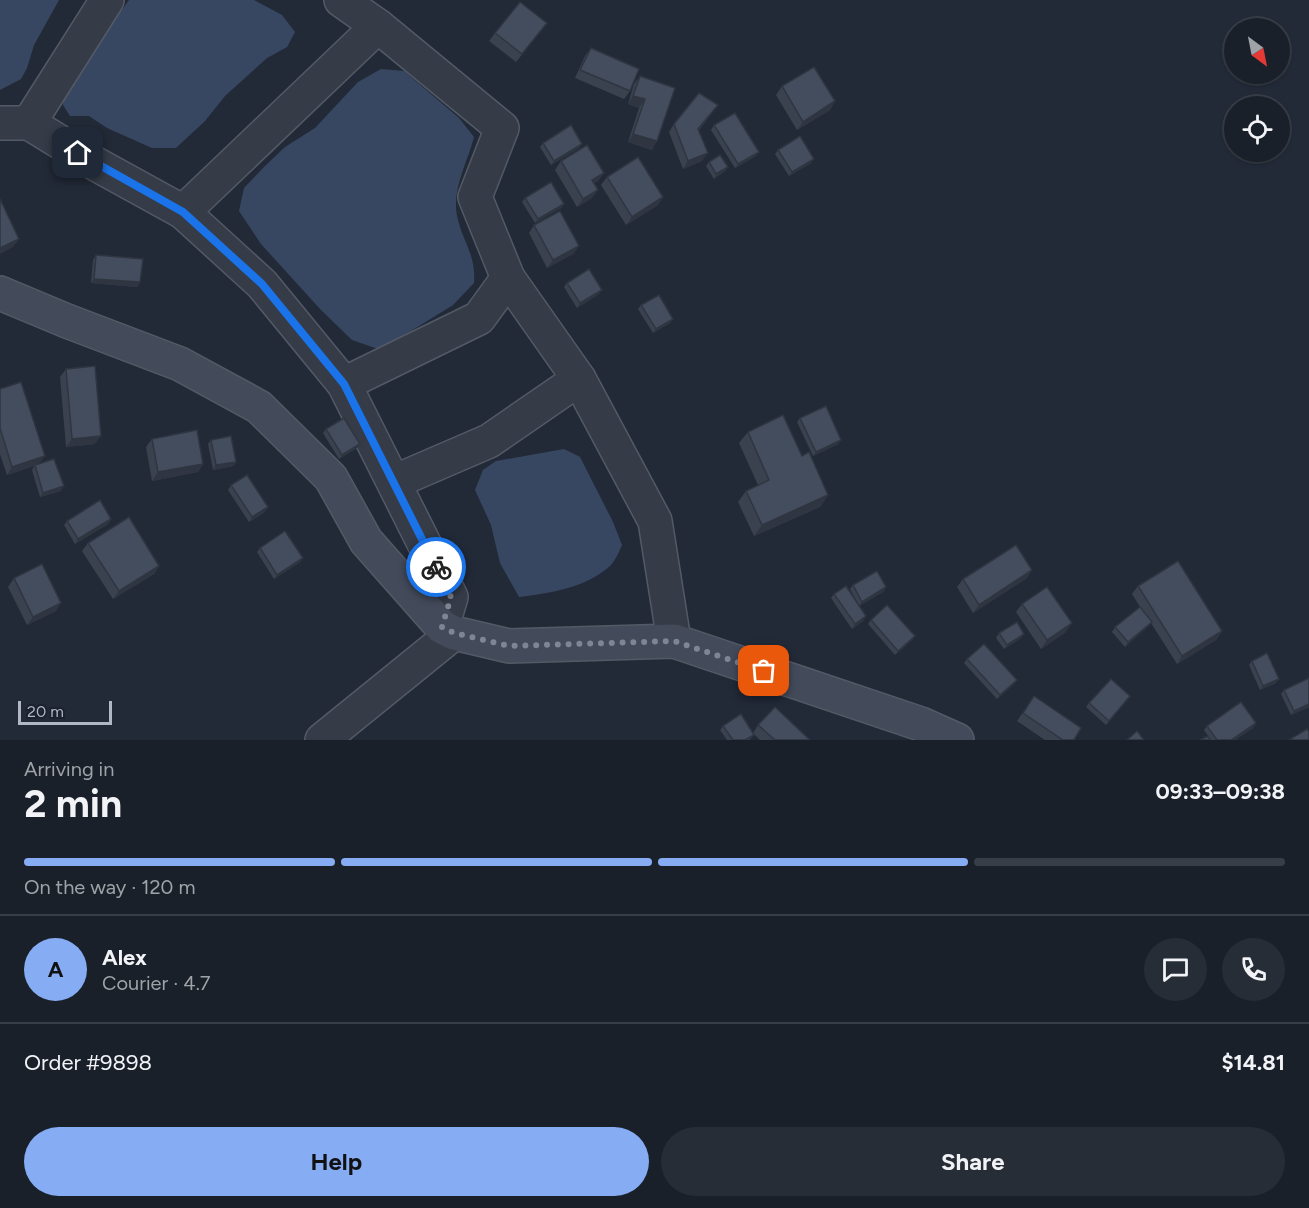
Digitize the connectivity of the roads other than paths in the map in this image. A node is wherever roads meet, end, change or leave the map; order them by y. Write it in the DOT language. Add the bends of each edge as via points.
graph roads {
  1 [pos="107,0"];
  2 [pos="341,0"];
  3 [pos="378,26"];
  4 [pos="15,123"];
  5 [pos="183,212"];
  6 [pos="508,278"];
  7 [pos="0,293"];
  8 [pos="579,379"];
  9 [pos="344,384"];
  10 [pos="394,482"];
  11 [pos="448,630"];
  12 [pos="674,641"];
  13 [pos="322,740"];
  14 [pos="957,740"];
  1 -- 4 [label="street"];
  2 -- 3 [label="street"];
  3 -- 5 [label="street"];
  3 -- 6 [label="street" via="502,128 475,197"];
  4 -- 5 [label="street"];
  5 -- 9 [label="street" via="262,284"];
  6 -- 8 [label="street"];
  6 -- 9 [label="street" via="479,318"];
  7 -- 11 [label="main road" via="180,363 259,407 331,478 366,541"];
  8 -- 10 [label="street" via="489,441"];
  8 -- 12 [label="street" via="655,521"];
  9 -- 10 [label="street"];
  10 -- 11 [label="street" via="451,597"];
  11 -- 12 [label="main road" via="509,646"];
  11 -- 13 [label="street"];
  12 -- 14 [label="main road" via="921,724"];
}
